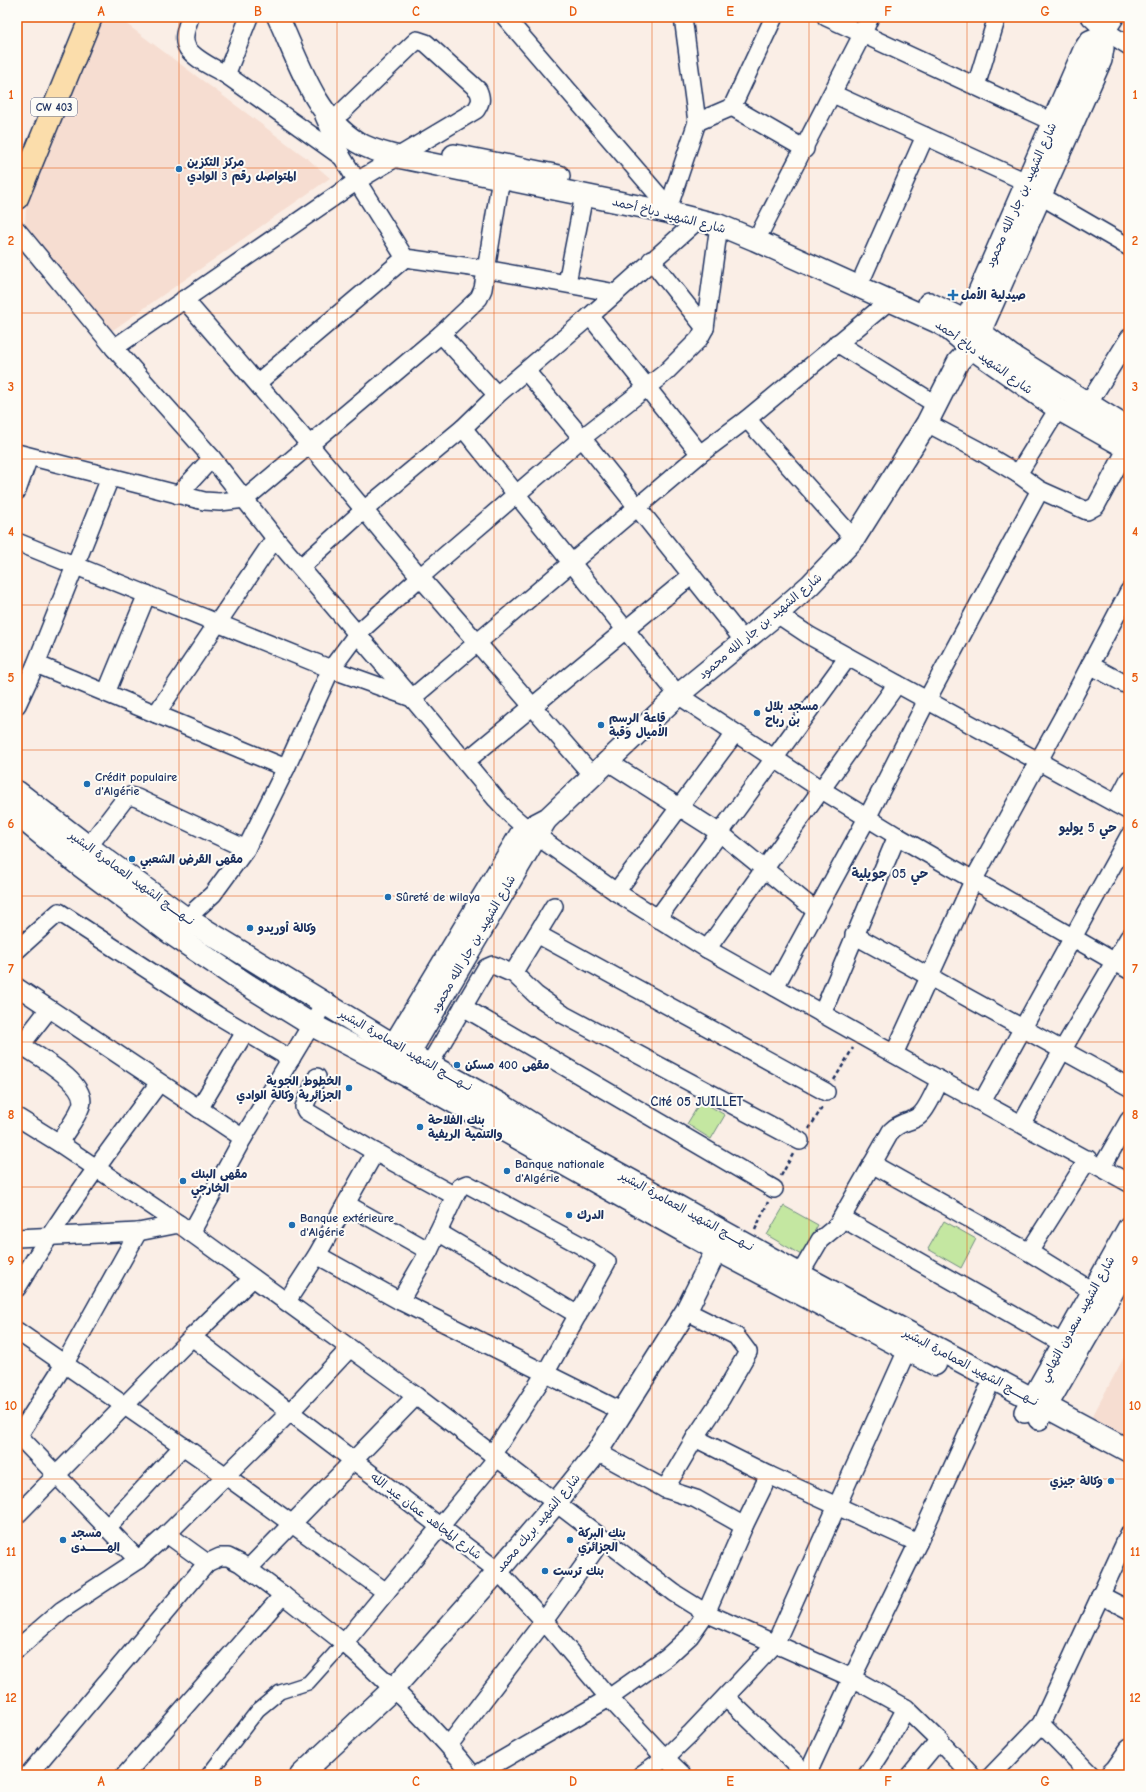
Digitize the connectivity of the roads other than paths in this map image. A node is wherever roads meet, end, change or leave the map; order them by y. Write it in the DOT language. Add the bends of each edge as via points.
graph roads {
  1 [pos="91,17"];
  2 [pos="190,17"];
  3 [pos="249,17"];
  4 [pos="278,17"];
  5 [pos="293,17"];
  6 [pos="504,17"];
  7 [pos="683,17"];
  8 [pos="774,17"];
  9 [pos="826,17"];
  10 [pos="870,17"];
  11 [pos="997,17"];
  12 [pos="1102,25"];
  13 [pos="863,33"];
  14 [pos="1129,46"];
  15 [pos="226,75"];
  16 [pos="976,86"];
  17 [pos="314,94"];
  18 [pos="833,94"];
  19 [pos="732,107"];
  20 [pos="342,112"];
  21 [pos="698,122"];
  22 [pos="1053,122"];
  23 [pos="924,136"];
  24 [pos="805,149"];
  25 [pos="406,152"];
  26 [pos="342,157"];
  27 [pos="502,172"];
  28 [pos="357,182"];
  29 [pos="1033,189"];
  30 [pos="584,195"];
  31 [pos="17,198"];
  32 [pos="666,202"];
  33 [pos="698,220"];
  34 [pos="719,225"];
  35 [pos="762,229"];
  36 [pos="17,230"];
  37 [pos="1129,247"];
  38 [pos="405,258"];
  39 [pos="651,260"];
  40 [pos="485,269"];
  41 [pos="864,274"];
  42 [pos="567,283"];
  43 [pos="616,293"];
  44 [pos="184,299"];
  45 [pos="889,300"];
  46 [pos="590,316"];
  47 [pos="705,328"];
  48 [pos="441,334"];
  49 [pos="1129,338"];
  50 [pos="967,340"];
  51 [pos="837,343"];
  52 [pos="114,348"];
  53 [pos="526,372"];
  54 [pos="257,383"];
  55 [pos="647,388"];
  56 [pos="497,395"];
  57 [pos="937,405"];
  58 [pos="1058,409"];
  59 [pos="1083,413"];
  60 [pos="747,419"];
  61 [pos="927,423"];
  62 [pos="463,428"];
  63 [pos="582,438"];
  64 [pos="1128,442"];
  65 [pos="309,444"];
  66 [pos="700,454"];
  67 [pos="23,455"];
  68 [pos="212,458"];
  69 [pos="1018,474"];
  70 [pos="110,478"];
  71 [pos="1040,490"];
  72 [pos="17,491"];
  73 [pos="517,495"];
  74 [pos="178,496"];
  75 [pos="245,499"];
  76 [pos="637,507"];
  77 [pos="364,510"];
  78 [pos="275,538"];
  79 [pos="854,539"];
  80 [pos="17,542"];
  81 [pos="571,563"];
  82 [pos="75,565"];
  83 [pos="301,567"];
  84 [pos="692,575"];
  85 [pos="420,577"];
  86 [pos="1129,590"];
  87 [pos="147,594"];
  88 [pos="777,614"];
  89 [pos="216,623"];
  90 [pos="625,630"];
  91 [pos="357,634"];
  92 [pos="744,641"];
  93 [pos="477,643"];
  94 [pos="848,657"];
  95 [pos="36,664"];
  96 [pos="1090,665"];
  97 [pos="331,669"];
  98 [pos="898,684"];
  99 [pos="21,686"];
  100 [pos="1129,686"];
  101 [pos="106,693"];
  102 [pos="678,695"];
  103 [pos="412,698"];
  104 [pos="927,700"];
  105 [pos="17,705"];
  106 [pos="532,706"];
  107 [pos="156,714"];
  108 [pos="735,733"];
  109 [pos="775,758"];
  110 [pos="1038,760"];
  111 [pos="607,761"];
  112 [pos="465,762"];
  113 [pos="286,768"];
  114 [pos="592,775"];
  115 [pos="1129,780"];
  116 [pos="822,790"];
  117 [pos="17,792"];
  118 [pos="680,808"];
  119 [pos="1123,808"];
  120 [pos="17,814"];
  121 [pos="867,818"];
  122 [pos="531,833"];
  123 [pos="720,834"];
  124 [pos="897,836"];
  125 [pos="1129,836"];
  126 [pos="88,847"];
  127 [pos="246,849"];
  128 [pos="764,870"];
  129 [pos="974,879"];
  130 [pos="616,892"];
  131 [pos="554,906"];
  132 [pos="816,911"];
  133 [pos="657,918"];
  134 [pos="179,926"];
  135 [pos="537,934"];
  136 [pos="854,935"];
  137 [pos="1129,937"];
  138 [pos="1074,938"];
  139 [pos="707,949"];
  140 [pos="17,950"];
  141 [pos="1122,966"];
  142 [pos="512,972"];
  143 [pos="929,976"];
  144 [pos="17,987"];
  145 [pos="775,987"];
  146 [pos="325,1002"];
  147 [pos="463,1007"];
  148 [pos="49,1009"];
  149 [pos="822,1014"];
  150 [pos="312,1025"];
  151 [pos="1023,1027"];
  152 [pos="245,1032"];
  153 [pos="19,1044"];
  154 [pos="1063,1049"];
  155 [pos="894,1054"];
  156 [pos="396,1058"];
  157 [pos="290,1059"];
  158 [pos="429,1065"];
  159 [pos="317,1077"];
  160 [pos="940,1080"];
  161 [pos="159,1083"];
  162 [pos="1129,1087"];
  163 [pos="826,1092"];
  164 [pos="982,1102"];
  165 [pos="199,1108"];
  166 [pos="17,1117"];
  167 [pos="1129,1120"];
  168 [pos="1022,1124"];
  169 [pos="243,1138"];
  170 [pos="800,1141"];
  171 [pos="59,1143"];
  172 [pos="375,1152"];
  173 [pos="1095,1163"];
  174 [pos="872,1164"];
  175 [pos="96,1168"];
  176 [pos="1129,1183"];
  177 [pos="774,1189"];
  178 [pos="455,1196"];
  179 [pos="346,1204"];
  180 [pos="842,1218"];
  181 [pos="1129,1227"];
  182 [pos="185,1229"];
  183 [pos="138,1232"];
  184 [pos="438,1232"];
  185 [pos="48,1236"];
  186 [pos="17,1238"];
  187 [pos="721,1241"];
  188 [pos="429,1251"];
  189 [pos="1029,1252"];
  190 [pos="317,1255"];
  191 [pos="1129,1264"];
  192 [pos="800,1274"];
  193 [pos="253,1278"];
  194 [pos="17,1288"];
  195 [pos="1092,1291"];
  196 [pos="287,1301"];
  197 [pos="400,1301"];
  198 [pos="686,1311"];
  199 [pos="578,1315"];
  200 [pos="17,1331"];
  201 [pos="192,1337"];
  202 [pos="1062,1344"];
  203 [pos="349,1349"];
  204 [pos="907,1350"];
  205 [pos="65,1363"];
  206 [pos="546,1372"];
  207 [pos="987,1391"];
  208 [pos="416,1396"];
  209 [pos="125,1405"];
  210 [pos="1035,1409"];
  211 [pos="290,1412"];
  212 [pos="623,1412"];
  213 [pos="695,1438"];
  214 [pos="20,1442"];
  215 [pos="183,1446"];
  216 [pos="1129,1451"];
  217 [pos="597,1452"];
  218 [pos="494,1457"];
  219 [pos="352,1460"];
  220 [pos="1129,1467"];
  221 [pos="57,1474"];
  222 [pos="226,1476"];
  223 [pos="769,1476"];
  224 [pos="665,1489"];
  225 [pos="556,1504"];
  226 [pos="837,1506"];
  227 [pos="17,1515"];
  228 [pos="292,1524"];
  229 [pos="744,1526"];
  230 [pos="108,1527"];
  231 [pos="440,1528"];
  232 [pos="167,1534"];
  233 [pos="1129,1534"];
  234 [pos="602,1540"];
  235 [pos="918,1543"];
  236 [pos="138,1560"];
  237 [pos="207,1563"];
  238 [pos="248,1569"];
  239 [pos="498,1571"];
  240 [pos="386,1592"];
  241 [pos="283,1595"];
  242 [pos="1100,1595"];
  243 [pos="1129,1610"];
  244 [pos="706,1612"];
  245 [pos="544,1621"];
  246 [pos="344,1643"];
  247 [pos="775,1644"];
  248 [pos="17,1649"];
  249 [pos="852,1678"];
  250 [pos="394,1688"];
  251 [pos="726,1697"];
  252 [pos="609,1698"];
  253 [pos="906,1708"];
  254 [pos="1041,1724"];
  255 [pos="939,1740"];
  256 [pos="449,1746"];
  257 [pos="1129,1748"];
  258 [pos="665,1758"];
  259 [pos="28,1775"];
  260 [pos="125,1775"];
  261 [pos="208,1775"];
  262 [pos="301,1775"];
  263 [pos="475,1775"];
  264 [pos="640,1775"];
  265 [pos="683,1775"];
  266 [pos="807,1775"];
  267 [pos="866,1775"];
  268 [pos="910,1775"];
  269 [pos="971,1775"];
  270 [pos="992,1775"];
  271 [pos="1091,1775"];
  272 [pos="1108,1775"];
  1 -- 31 [label="main road, CW 403"];
  2 -- 15 [label="street" via="184,41 187,48"];
  3 -- 15 [label="street"];
  4 -- 17 [label="street, شارع الشهيد دباخ أحمد"];
  5 -- 20 [label="street, شارع الشهيد دباخ أحمد" via="326,91"];
  6 -- 32 [label="street"];
  7 -- 21 [label="street"];
  8 -- 19 [label="street"];
  9 -- 13 [label="street"];
  10 -- 13 [label="street"];
  11 -- 16 [label="street"];
  12 -- 14 [label="street"];
  12 -- 22 [label="street, شارع الشهيد بن جار الله محمود" via="1086,45"];
  12 -- 29 [label="street, شارع الشهيد بن جار الله محمود" via="1101,60"];
  13 -- 16 [label="street"];
  13 -- 18 [label="street"];
  15 -- 26 [label="street"];
  16 -- 22 [label="street"];
  17 -- 25 [label="street, شارع الشهيد دباخ أحمد" via="331,120 367,147"];
  17 -- 26 [label="street"];
  18 -- 23 [label="street"];
  18 -- 24 [label="street"];
  19 -- 21 [label="street"];
  19 -- 24 [label="street"];
  20 -- 25 [label="street, شارع الشهيد دباخ أحمد" via="356,126"];
  20 -- 25 [label="street" via="413,43 417,40 426,43 478,90 481,102 476,110"];
  21 -- 32 [label="street"];
  22 -- 29 [label="street, شارع الشهيد بن جار الله محمود"];
  23 -- 29 [label="street"];
  23 -- 41 [label="street"];
  24 -- 35 [label="street"];
  25 -- 27 [label="street, شارع الشهيد دباخ أحمد"];
  25 -- 28 [label="street"];
  26 -- 28 [label="street"];
  27 -- 30 [label="street, شارع الشهيد دباخ أحمد"];
  27 -- 32 [label="street, شارع الشهيد دباخ أحمد"];
  27 -- 40 [label="street"];
  28 -- 38 [label="street"];
  28 -- 44 [label="street"];
  29 -- 37 [label="street"];
  29 -- 50 [label="street, شارع الشهيد بن جار الله محمود"];
  30 -- 32 [label="street, شارع الشهيد دباخ أحمد"];
  30 -- 42 [label="street"];
  32 -- 33 [label="street, شارع الشهيد دباخ أحمد"];
  32 -- 35 [label="street, شارع الشهيد دباخ أحمد" via="716,212"];
  33 -- 34 [label="street, شارع الشهيد دباخ أحمد"];
  33 -- 39 [label="street"];
  34 -- 45 [label="street, شارع الشهيد دباخ أحمد"];
  34 -- 47 [label="street"];
  35 -- 41 [label="street, شارع الشهيد دباخ أحمد"];
  36 -- 52 [label="street"];
  38 -- 40 [label="street"];
  38 -- 54 [label="street"];
  39 -- 43 [label="street"];
  39 -- 47 [label="street"];
  40 -- 42 [label="street"];
  40 -- 48 [label="street" via="483,289 479,298"];
  41 -- 50 [label="street, شارع الشهيد دباخ أحمد"];
  42 -- 43 [label="street"];
  43 -- 46 [label="street"];
  44 -- 52 [label="street"];
  44 -- 54 [label="street"];
  45 -- 50 [label="street, شارع الشهيد دباخ أحمد" via="937,322"];
  45 -- 51 [label="street"];
  46 -- 53 [label="street"];
  46 -- 55 [label="street"];
  47 -- 55 [label="street" via="699,338"];
  48 -- 56 [label="street"];
  48 -- 65 [label="street"];
  49 -- 59 [label="street"];
  50 -- 57 [label="street, شارع الشهيد بن جار الله محمود"];
  50 -- 58 [label="street, شارع الشهيد دباخ أحمد"];
  50 -- 59 [label="street, شارع الشهيد دباخ أحمد" via="1012,356"];
  51 -- 57 [label="street"];
  51 -- 60 [label="street"];
  52 -- 68 [label="street"];
  53 -- 56 [label="street"];
  53 -- 63 [label="street"];
  54 -- 65 [label="street"];
  55 -- 63 [label="street"];
  55 -- 66 [label="street"];
  56 -- 62 [label="street"];
  57 -- 61 [label="street, شارع الشهيد بن جار الله محمود"];
  58 -- 59 [label="street, شارع الشهيد دباخ أحمد"];
  58 -- 69 [label="street"];
  59 -- 64 [label="street, شارع الشهيد دباخ أحمد"];
  60 -- 66 [label="street"];
  60 -- 79 [label="street"];
  61 -- 69 [label="street"];
  61 -- 79 [label="street, شارع الشهيد بن جار الله محمود"];
  62 -- 73 [label="street"];
  62 -- 77 [label="street"];
  63 -- 73 [label="street"];
  63 -- 76 [label="street"];
  64 -- 71 [label="street" via="1096,506 1087,511"];
  65 -- 75 [label="street"];
  65 -- 77 [label="street"];
  66 -- 76 [label="street"];
  67 -- 70 [label="street"];
  67 -- 72 [label="street"];
  68 -- 74 [label="street"];
  68 -- 75 [label="street"];
  69 -- 71 [label="street"];
  70 -- 74 [label="street"];
  70 -- 82 [label="street"];
  71 -- 104 [label="street"];
  73 -- 81 [label="street"];
  73 -- 85 [label="street"];
  74 -- 75 [label="street" via="220,502"];
  75 -- 78 [label="street"];
  76 -- 81 [label="street"];
  76 -- 84 [label="street"];
  77 -- 83 [label="street"];
  77 -- 85 [label="street"];
  78 -- 83 [label="street"];
  78 -- 89 [label="street"];
  79 -- 88 [label="street, شارع الشهيد بن جار الله محمود"];
  80 -- 82 [label="street"];
  81 -- 90 [label="street"];
  81 -- 93 [label="street"];
  82 -- 87 [label="street"];
  82 -- 95 [label="street"];
  83 -- 91 [label="street"];
  84 -- 90 [label="street"];
  84 -- 92 [label="street"];
  85 -- 91 [label="street"];
  85 -- 93 [label="street"];
  86 -- 96 [label="street"];
  87 -- 89 [label="street"];
  87 -- 101 [label="street"];
  88 -- 92 [label="street, شارع الشهيد بن جار الله محمود"];
  88 -- 94 [label="street"];
  89 -- 97 [label="street"];
  89 -- 107 [label="street"];
  90 -- 102 [label="street"];
  90 -- 106 [label="street"];
  91 -- 97 [label="street"];
  91 -- 103 [label="street"];
  92 -- 102 [label="street, شارع الشهيد بن جار الله محمود"];
  93 -- 103 [label="street"];
  93 -- 106 [label="street"];
  94 -- 98 [label="street"];
  94 -- 109 [label="street"];
  95 -- 99 [label="street"];
  95 -- 101 [label="street"];
  96 -- 100 [label="street"];
  96 -- 110 [label="street"];
  97 -- 103 [label="street"];
  97 -- 113 [label="street"];
  98 -- 104 [label="street"];
  98 -- 116 [label="street"];
  99 -- 105 [label="street"];
  101 -- 107 [label="street"];
  102 -- 108 [label="street"];
  102 -- 111 [label="street, شارع الشهيد بن جار الله محمود"];
  103 -- 112 [label="street"];
  104 -- 110 [label="street"];
  104 -- 121 [label="street"];
  106 -- 112 [label="street"];
  106 -- 114 [label="street"];
  107 -- 113 [label="street"];
  108 -- 109 [label="street"];
  108 -- 118 [label="street"];
  109 -- 116 [label="street"];
  109 -- 123 [label="street"];
  110 -- 119 [label="street"];
  110 -- 129 [label="street"];
  111 -- 114 [label="street, شارع الشهيد بن جار الله محمود"];
  111 -- 118 [label="street"];
  112 -- 122 [label="street" via="506,810"];
  113 -- 127 [label="street"];
  114 -- 122 [label="street, شارع الشهيد بن جار الله محمود"];
  115 -- 119 [label="street"];
  116 -- 121 [label="street"];
  116 -- 128 [label="street"];
  117 -- 126 [label="main road, نــهـــــج الشهيد العمامرة البشير"];
  118 -- 123 [label="street"];
  118 -- 130 [label="street"];
  120 -- 134 [label="main road, نــهـــــج الشهيد العمامرة البشير" via="77,863"];
  121 -- 124 [label="street"];
  121 -- 132 [label="street"];
  122 -- 130 [label="street"];
  122 -- 156 [label="street, شارع الشهيد بن جار الله محمود"];
  123 -- 128 [label="street"];
  123 -- 133 [label="street"];
  124 -- 129 [label="street"];
  124 -- 136 [label="street"];
  125 -- 138 [label="street"];
  126 -- 127 [label="street" via="124,800 130,796"];
  126 -- 134 [label="main road, نــهـــــج الشهيد العمامرة البشير"];
  127 -- 134 [label="street" via="213,894"];
  128 -- 132 [label="street"];
  128 -- 139 [label="street"];
  129 -- 138 [label="street"];
  129 -- 143 [label="street"];
  130 -- 133 [label="street"];
  131 -- 135 [label="street"];
  132 -- 145 [label="street"];
  133 -- 139 [label="street"];
  134 -- 146 [label="main road, نــهـــــج الشهيد العمامرة البشير"];
  134 -- 150 [label="main road, نــهـــــج الشهيد العمامرة البشير" via="246,984"];
  135 -- 142 [label="street"];
  135 -- 163 [label="street"];
  136 -- 143 [label="street"];
  136 -- 149 [label="street"];
  137 -- 141 [label="street"];
  138 -- 141 [label="street"];
  138 -- 151 [label="street"];
  139 -- 145 [label="street"];
  140 -- 152 [label="street" via="59,912"];
  141 -- 154 [label="street"];
  142 -- 147 [label="street" via="496,965 489,966"];
  142 -- 170 [label="street" via="536,995 564,1015"];
  143 -- 151 [label="street"];
  143 -- 155 [label="street"];
  144 -- 148 [label="street"];
  145 -- 149 [label="street"];
  146 -- 150 [label="street"];
  146 -- 156 [label="main road, نــهـــــج الشهيد العمامرة البشير"];
  147 -- 158 [label="street"];
  147 -- 177 [label="street"];
  148 -- 153 [label="street"];
  148 -- 161 [label="street"];
  149 -- 155 [label="street"];
  150 -- 156 [label="main road, نــهـــــج الشهيد العمامرة البشير"];
  150 -- 157 [label="street"];
  151 -- 154 [label="street"];
  151 -- 164 [label="street"];
  152 -- 157 [label="street"];
  152 -- 165 [label="street"];
  153 -- 171 [label="street" via="52,1066 80,1090 81,1107"];
  154 -- 162 [label="street"];
  154 -- 168 [label="street"];
  155 -- 160 [label="street"];
  156 -- 158 [label="main road, نــهـــــج الشهيد العمامرة البشير"];
  156 -- 187 [label="main road, نــهـــــج الشهيد العمامرة البشير"];
  157 -- 169 [label="street"];
  158 -- 187 [label="main road, نــهـــــج الشهيد العمامرة البشير" via="503,1106"];
  159 -- 172 [label="street" via="304,1109"];
  160 -- 164 [label="street"];
  160 -- 174 [label="street" via="921,1115 894,1128"];
  161 -- 165 [label="street"];
  161 -- 175 [label="street"];
  164 -- 168 [label="street"];
  165 -- 169 [label="street"];
  166 -- 171 [label="street"];
  167 -- 173 [label="street"];
  168 -- 173 [label="street"];
  169 -- 182 [label="street"];
  171 -- 175 [label="street"];
  172 -- 178 [label="street"];
  172 -- 179 [label="street"];
  173 -- 176 [label="street"];
  173 -- 189 [label="street"];
  174 -- 180 [label="street"];
  174 -- 189 [label="street"];
  175 -- 182 [label="street"];
  175 -- 185 [label="street"];
  178 -- 184 [label="street"];
  178 -- 199 [label="street" via="460,1187 467,1184 607,1262"];
  179 -- 188 [label="street"];
  179 -- 190 [label="street"];
  180 -- 192 [label="street" via="833,1230 820,1240"];
  180 -- 202 [label="street"];
  181 -- 195 [label="street, شارع الشهيد سعدون التهامي"];
  182 -- 183 [label="street"];
  182 -- 193 [label="street"];
  183 -- 185 [label="street"];
  183 -- 205 [label="street"];
  184 -- 188 [label="street"];
  184 -- 199 [label="street"];
  185 -- 186 [label="street"];
  185 -- 194 [label="street"];
  187 -- 192 [label="main road, نــهـــــج الشهيد العمامرة البشير"];
  187 -- 198 [label="street, شارع الشهيد بريك محمد"];
  187 -- 204 [label="main road, نــهـــــج الشهيد العمامرة البشير"];
  188 -- 197 [label="street"];
  189 -- 195 [label="street"];
  190 -- 196 [label="street"];
  190 -- 197 [label="street"];
  191 -- 210 [label="street, شارع الشهيد سعدون التهامي"];
  192 -- 210 [label="main road, نــهـــــج الشهيد العمامرة البشير"];
  193 -- 196 [label="street"];
  193 -- 201 [label="street"];
  195 -- 202 [label="street, شارع الشهيد سعدون التهامي"];
  196 -- 203 [label="street"];
  197 -- 206 [label="street"];
  198 -- 212 [label="street, شارع الشهيد بريك محمد"];
  198 -- 213 [label="street" via="736,1336 748,1352"];
  199 -- 206 [label="street"];
  200 -- 205 [label="street"];
  201 -- 209 [label="street"];
  201 -- 211 [label="street, شارع المجاهد عمان عبد الله"];
  202 -- 210 [label="street, شارع الشهيد سعدون التهامي"];
  203 -- 208 [label="street"];
  203 -- 211 [label="street"];
  204 -- 207 [label="main road, نــهـــــج الشهيد العمامرة البشير"];
  204 -- 226 [label="street"];
  205 -- 209 [label="street"];
  205 -- 214 [label="street"];
  206 -- 212 [label="street"];
  206 -- 218 [label="street"];
  207 -- 210 [label="main road, نــهـــــج الشهيد العمامرة البشير"];
  207 -- 235 [label="street"];
  208 -- 218 [label="street"];
  208 -- 219 [label="street"];
  209 -- 215 [label="street"];
  209 -- 221 [label="street"];
  210 -- 216 [label="main road, نــهـــــج الشهيد العمامرة البشير"];
  210 -- 220 [label="main road, نــهـــــج الشهيد العمامرة البشير"];
  211 -- 219 [label="street, شارع المجاهد عمان عبد الله"];
  211 -- 222 [label="street"];
  212 -- 217 [label="street, شارع الشهيد بريك محمد"];
  213 -- 223 [label="street"];
  213 -- 224 [label="street"];
  214 -- 221 [label="street"];
  215 -- 222 [label="street"];
  215 -- 230 [label="street"];
  217 -- 224 [label="street"];
  217 -- 225 [label="street, شارع الشهيد بريك محمد"];
  218 -- 225 [label="street"];
  218 -- 231 [label="street"];
  219 -- 228 [label="street"];
  219 -- 231 [label="street, شارع المجاهد عمان عبد الله"];
  221 -- 227 [label="street"];
  221 -- 230 [label="street"];
  222 -- 228 [label="street"];
  222 -- 232 [label="street"];
  223 -- 226 [label="street"];
  223 -- 229 [label="street"];
  224 -- 229 [label="street" via="696,1499"];
  225 -- 234 [label="street"];
  225 -- 239 [label="street, شارع الشهيد بريك محمد"];
  226 -- 235 [label="street"];
  226 -- 247 [label="street"];
  228 -- 238 [label="street"];
  228 -- 240 [label="street"];
  229 -- 244 [label="street"];
  230 -- 236 [label="street"];
  231 -- 239 [label="street, شارع المجاهد عمان عبد الله"];
  231 -- 240 [label="street"];
  232 -- 236 [label="street"];
  232 -- 237 [label="street"];
  233 -- 242 [label="street"];
  234 -- 244 [label="street" via="674,1593"];
  234 -- 245 [label="street"];
  235 -- 249 [label="street"];
  236 -- 248 [label="street" via="62,1610"];
  237 -- 238 [label="street" via="220,1557 228,1558"];
  237 -- 259 [label="street"];
  238 -- 241 [label="street"];
  239 -- 245 [label="street, شارع المجاهد عمان عبد الله"];
  239 -- 250 [label="street, شارع الشهيد بريك محمد"];
  240 -- 246 [label="street"];
  241 -- 246 [label="street"];
  241 -- 260 [label="street"];
  242 -- 243 [label="street"];
  242 -- 254 [label="street"];
  244 -- 247 [label="street"];
  244 -- 252 [label="street" via="690,1636 673,1652"];
  245 -- 252 [label="street, شارع المجاهد عمان عبد الله"];
  245 -- 256 [label="street"];
  246 -- 250 [label="street"];
  246 -- 261 [label="street" via="308,1683 280,1692 258,1710"];
  247 -- 249 [label="street"];
  247 -- 251 [label="street"];
  249 -- 253 [label="street"];
  249 -- 266 [label="street"];
  250 -- 256 [label="street"];
  250 -- 262 [label="street, شارع الشهيد بريك محمد"];
  251 -- 258 [label="street"];
  251 -- 266 [label="street"];
  252 -- 258 [label="street, شارع المجاهد عمان عبد الله"];
  252 -- 263 [label="street"];
  253 -- 255 [label="street"];
  253 -- 267 [label="street" via="887,1744"];
  254 -- 270 [label="street"];
  254 -- 271 [label="street"];
  255 -- 268 [label="street"];
  255 -- 269 [label="street"];
  256 -- 263 [label="street"];
  257 -- 272 [label="street"];
  258 -- 264 [label="street"];
  258 -- 265 [label="street, شارع المجاهد عمان عبد الله"];
}
